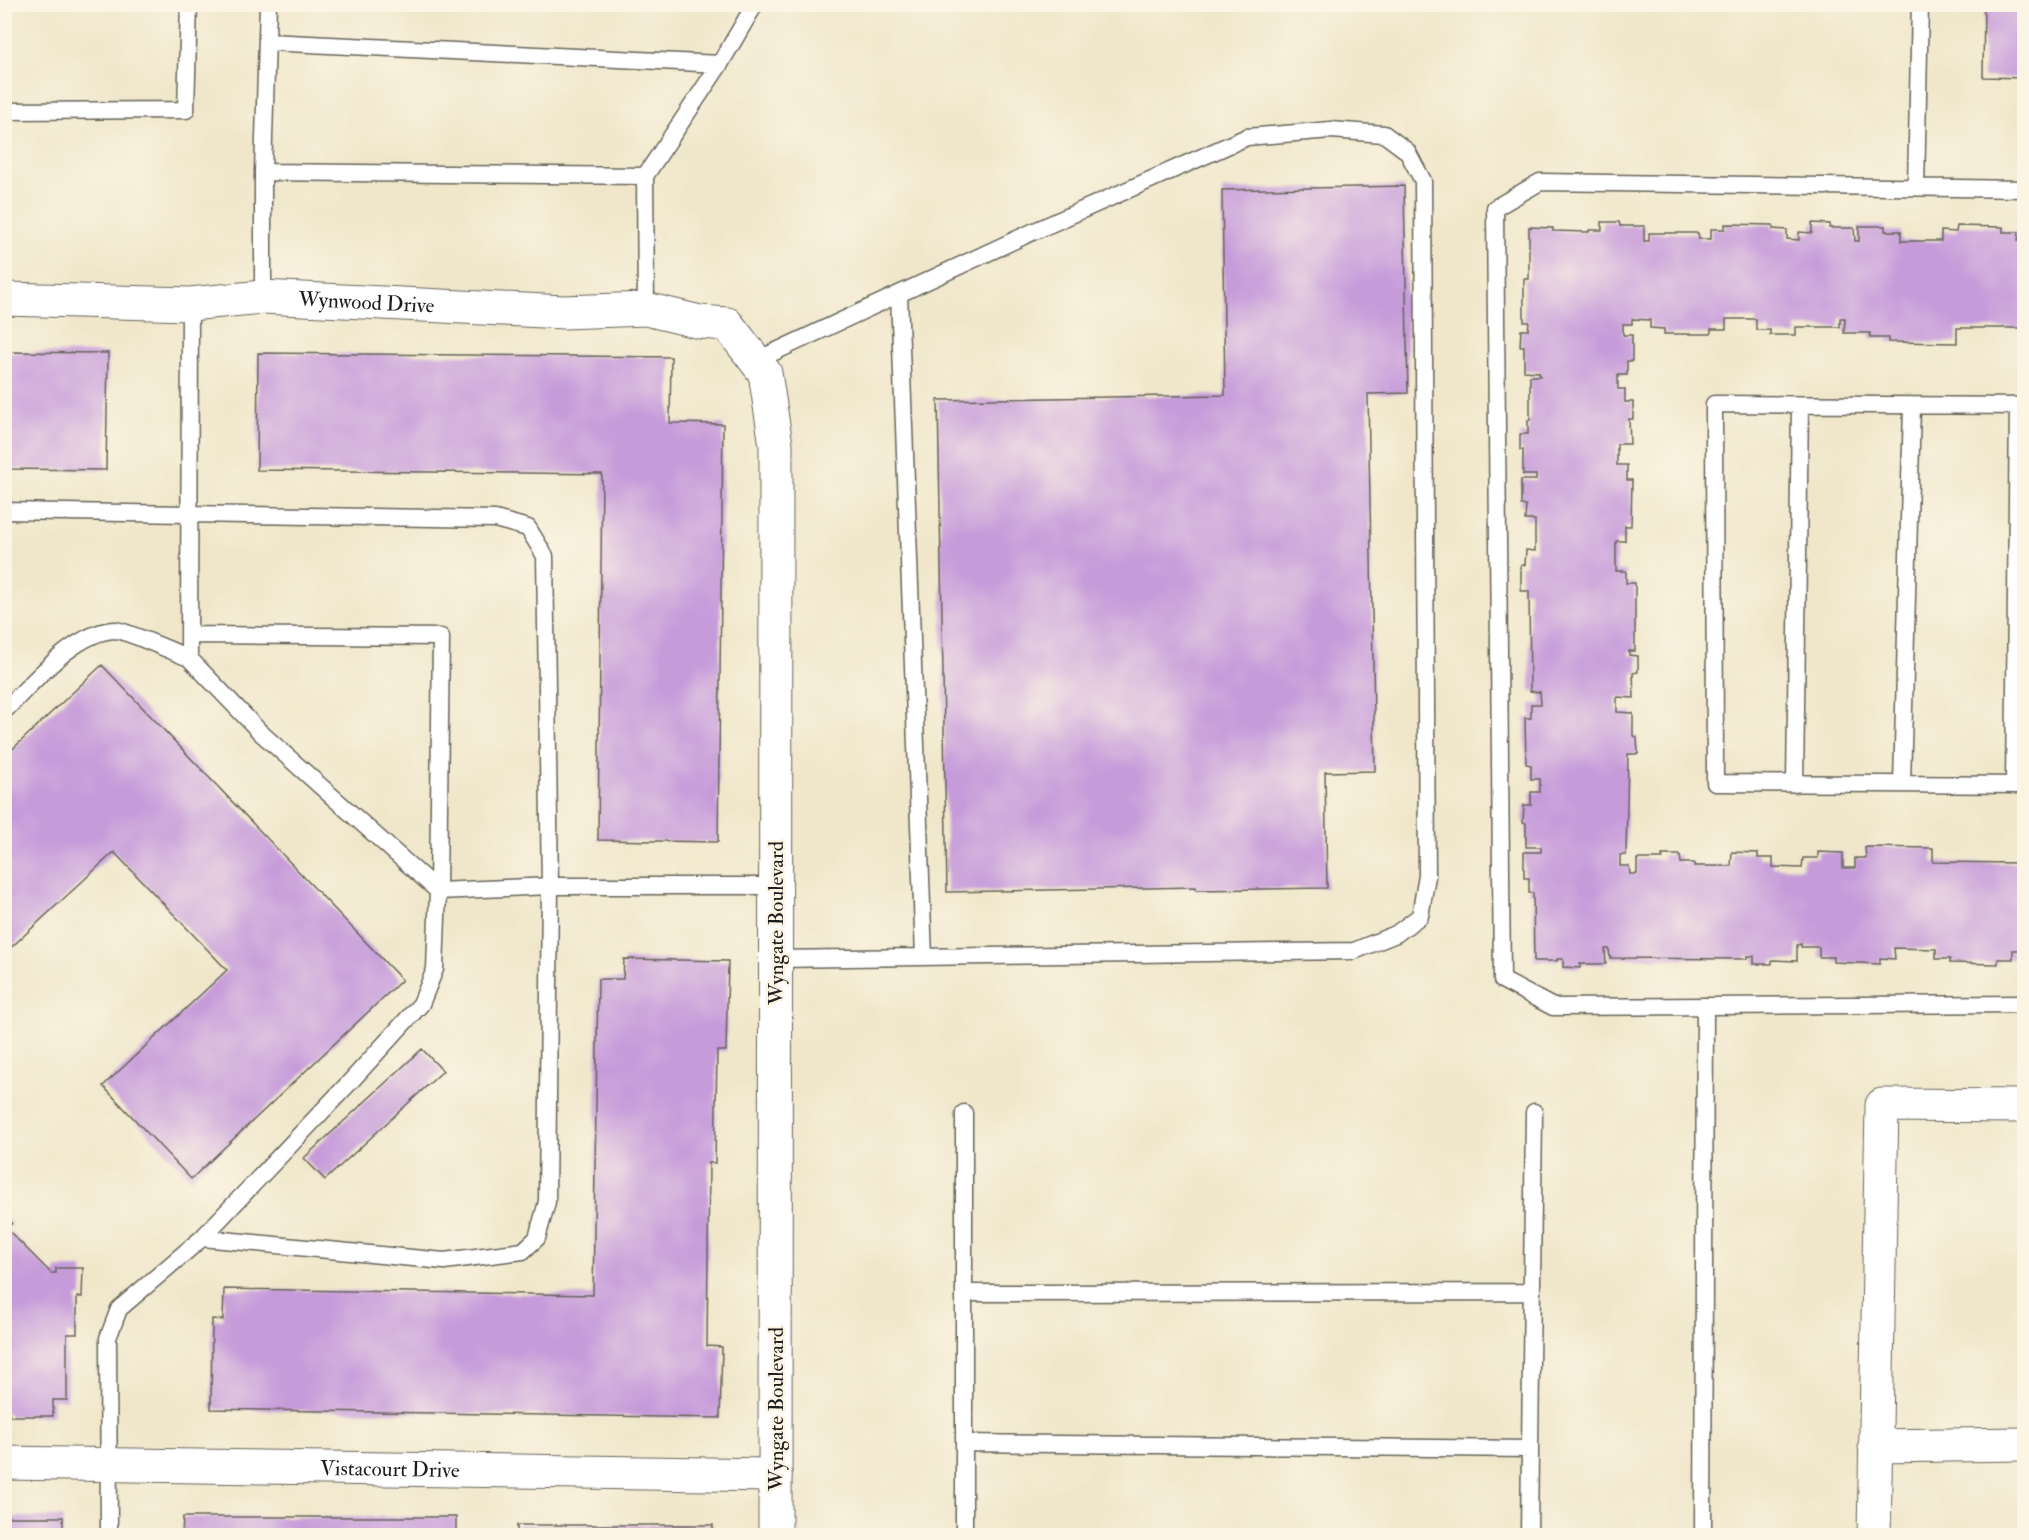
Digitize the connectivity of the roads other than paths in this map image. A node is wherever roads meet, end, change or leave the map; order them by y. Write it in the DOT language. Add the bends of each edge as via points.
graph roads {
  1 [pos="189,4"];
  2 [pos="267,4"];
  3 [pos="755,4"];
  4 [pos="1920,4"];
  5 [pos="267,42"];
  6 [pos="720,64"];
  7 [pos="4,111"];
  8 [pos="263,171"];
  9 [pos="645,177"];
  10 [pos="1916,187"];
  11 [pos="2025,189"];
  12 [pos="899,294"];
  13 [pos="263,297"];
  14 [pos="4,299"];
  15 [pos="190,304"];
  16 [pos="646,309"];
  17 [pos="727,324"];
  18 [pos="755,361"];
  19 [pos="1800,405"];
  20 [pos="1912,406"];
  21 [pos="2021,406"];
  22 [pos="4,511"];
  23 [pos="190,513"];
  24 [pos="189,635"];
  25 [pos="189,658"];
  26 [pos="4,711"];
  27 [pos="1795,784"];
  28 [pos="1902,784"];
  29 [pos="2020,785"];
  30 [pos="550,886"];
  31 [pos="776,886"];
  32 [pos="438,891"];
  33 [pos="924,957"];
  34 [pos="776,959"];
  35 [pos="2025,1004"];
  36 [pos="1705,1006"];
  37 [pos="2025,1107"];
  38 [pos="964,1113"];
  39 [pos="1534,1113"];
  40 [pos="202,1238"];
  41 [pos="1532,1292"];
  42 [pos="964,1293"];
  43 [pos="964,1443"];
  44 [pos="2025,1444"];
  45 [pos="1875,1446"];
  46 [pos="1530,1449"];
  47 [pos="4,1463"];
  48 [pos="110,1464"];
  49 [pos="776,1475"];
  50 [pos="109,1536"];
  51 [pos="776,1536"];
  52 [pos="964,1536"];
  53 [pos="1529,1536"];
  54 [pos="1703,1536"];
  55 [pos="1874,1536"];
  1 -- 7 [label="lane" via="186,110"];
  2 -- 5 [label="lane"];
  3 -- 6 [label="lane"];
  4 -- 10 [label="lane"];
  5 -- 6 [label="lane"];
  5 -- 8 [label="lane"];
  6 -- 9 [label="lane"];
  8 -- 9 [label="lane"];
  8 -- 13 [label="lane"];
  9 -- 16 [label="lane"];
  10 -- 11 [label="lane"];
  10 -- 36 [label="lane" via="1539,182 1495,208 1502,980 1553,1007"];
  12 -- 18 [label="lane"];
  12 -- 33 [label="lane"];
  12 -- 33 [label="lane" via="1247,137 1331,130 1384,134 1407,151 1423,182 1427,876 1420,916 1396,934 1354,951"];
  13 -- 15 [label="street, Wynwood Drive"];
  13 -- 16 [label="street, Wynwood Drive" via="564,312"];
  14 -- 15 [label="street, Wynwood Drive"];
  15 -- 23 [label="lane"];
  16 -- 17 [label="street, Wynwood Drive"];
  17 -- 18 [label="street, Wyngate Boulevard"];
  18 -- 31 [label="street, Wyngate Boulevard" via="765,373 776,445"];
  19 -- 20 [label="lane"];
  19 -- 27 [label="lane"];
  19 -- 27 [label="lane" via="1714,404 1715,783"];
  20 -- 21 [label="lane"];
  20 -- 28 [label="lane"];
  21 -- 29 [label="lane"];
  22 -- 23 [label="lane"];
  23 -- 24 [label="lane"];
  23 -- 30 [label="lane" via="495,519 528,528 545,556"];
  24 -- 25 [label="lane"];
  24 -- 32 [label="lane" via="441,637"];
  25 -- 26 [label="lane" via="116,630 85,638"];
  25 -- 32 [label="lane" via="261,733"];
  27 -- 28 [label="lane"];
  28 -- 29 [label="lane"];
  30 -- 31 [label="lane"];
  30 -- 32 [label="lane"];
  30 -- 40 [label="lane" via="547,1202 537,1238 523,1251 444,1261"];
  31 -- 34 [label="street, Wyngate Boulevard"];
  32 -- 40 [label="lane" via="435,969 421,1004"];
  33 -- 34 [label="lane"];
  34 -- 49 [label="street, Wyngate Boulevard"];
  35 -- 36 [label="lane"];
  36 -- 54 [label="lane"];
  37 -- 45 [label="street" via="1882,1105"];
  38 -- 42 [label="lane"];
  39 -- 41 [label="lane"];
  40 -- 48 [label="lane" via="119,1309 108,1338"];
  41 -- 42 [label="lane"];
  41 -- 46 [label="lane"];
  42 -- 43 [label="lane"];
  43 -- 46 [label="lane"];
  43 -- 52 [label="lane"];
  44 -- 45 [label="street"];
  45 -- 55 [label="street"];
  46 -- 53 [label="lane"];
  47 -- 48 [label="street, Vistacourt Drive"];
  48 -- 49 [label="street, Vistacourt Drive"];
  48 -- 50 [label="lane"];
  49 -- 51 [label="street, Wyngate Boulevard"];
}
